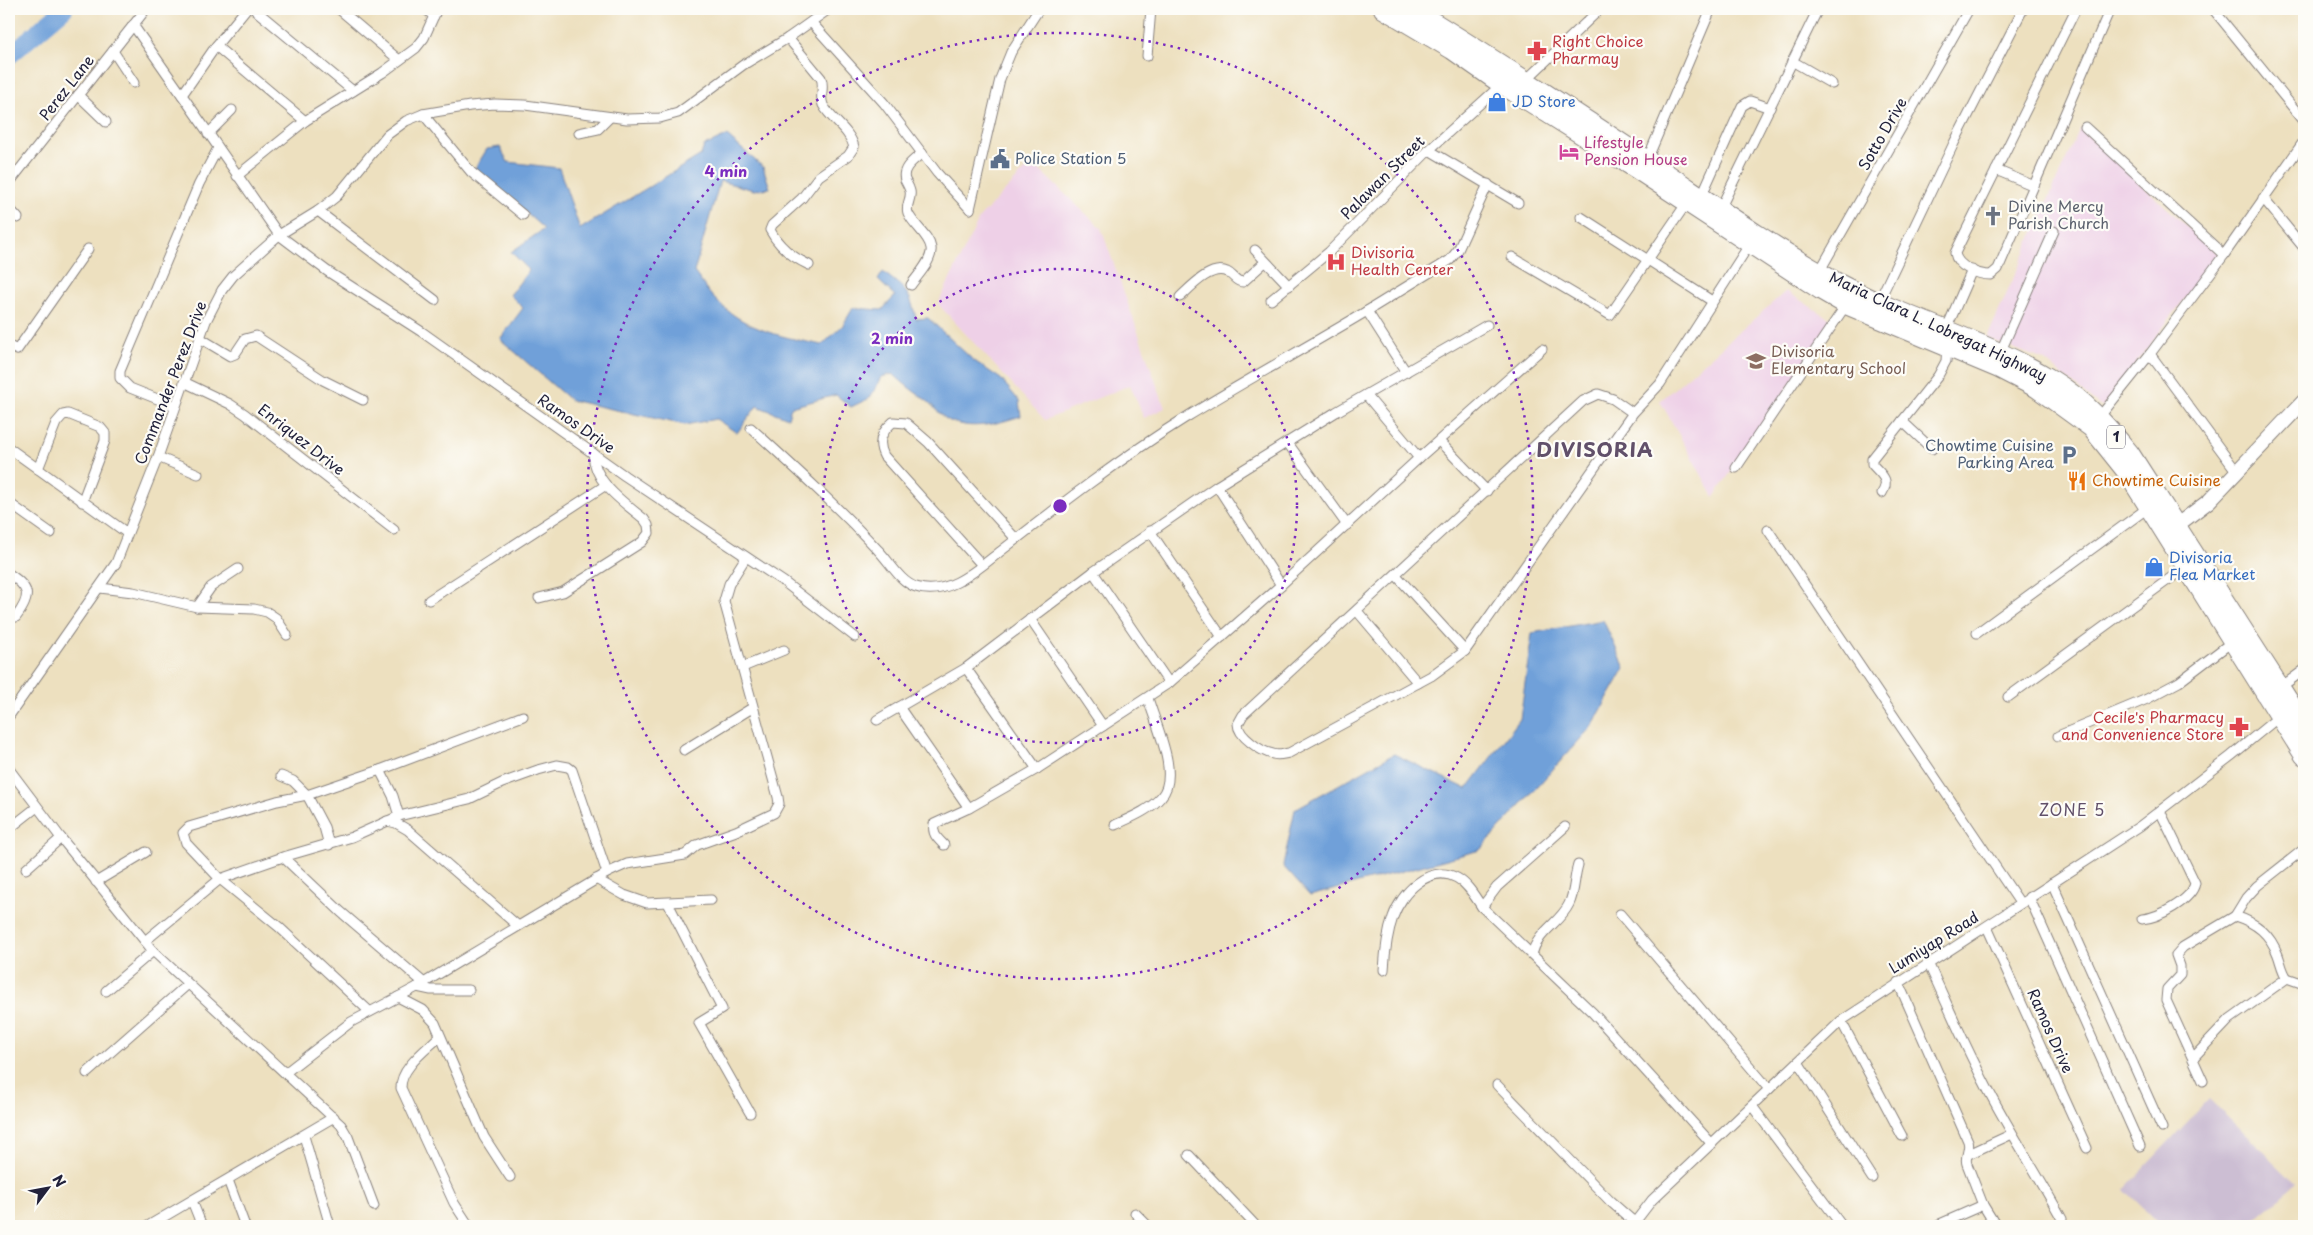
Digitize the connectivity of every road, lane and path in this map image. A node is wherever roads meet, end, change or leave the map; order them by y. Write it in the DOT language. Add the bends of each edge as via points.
graph roads {
  1 [pos="146,9"];
  2 [pos="246,9"];
  3 [pos="254,9"];
  4 [pos="338,9"];
  5 [pos="424,9"];
  6 [pos="829,9"];
  7 [pos="1039,9"];
  8 [pos="1151,9"];
  9 [pos="1383,9"];
  10 [pos="1413,9"];
  11 [pos="1600,9"];
  12 [pos="1711,9"];
  13 [pos="1818,9"];
  14 [pos="1969,9"];
  15 [pos="2023,9"];
  16 [pos="2076,9"];
  17 [pos="2110,9"];
  18 [pos="2213,9"];
  19 [pos="435,12"];
  20 [pos="811,22"];
  21 [pos="133,25"];
  22 [pos="788,38"];
  23 [pos="216,46"];
  24 [pos="113,51"];
  25 [pos="1147,56"];
  26 [pos="399,60"];
  27 [pos="1792,61"];
  28 [pos="1513,80"];
  29 [pos="134,83"];
  30 [pos="1832,84"];
  31 [pos="353,91"];
  32 [pos="78,95"];
  33 [pos="182,95"];
  34 [pos="1770,108"];
  35 [pos="232,110"];
  36 [pos="423,114"];
  37 [pos="610,117"];
  38 [pos="305,121"];
  39 [pos="2304,121"];
  40 [pos="106,122"];
  41 [pos="2085,127"];
  42 [pos="579,133"];
  43 [pos="208,134"];
  44 [pos="2304,141"];
  45 [pos="218,148"];
  46 [pos="1429,150"];
  47 [pos="922,153"];
  48 [pos="1647,160"];
  49 [pos="1996,170"];
  50 [pos="238,176"];
  51 [pos="9,183"];
  52 [pos="1488,184"];
  53 [pos="2032,185"];
  54 [pos="2263,198"];
  55 [pos="1693,200"];
  56 [pos="1518,202"];
  57 [pos="9,208"];
  58 [pos="1720,209"];
  59 [pos="318,211"];
  60 [pos="523,215"];
  61 [pos="1581,217"];
  62 [pos="18,218"];
  63 [pos="2054,231"];
  64 [pos="278,235"];
  65 [pos="1753,239"];
  66 [pos="2304,248"];
  67 [pos="88,249"];
  68 [pos="1254,250"];
  69 [pos="2224,255"];
  70 [pos="1512,257"];
  71 [pos="1648,260"];
  72 [pos="1265,262"];
  73 [pos="809,264"];
  74 [pos="1972,270"];
  75 [pos="1816,279"];
  76 [pos="911,285"];
  77 [pos="1289,286"];
  78 [pos="1180,298"];
  79 [pos="435,300"];
  80 [pos="1271,300"];
  81 [pos="1712,301"];
  82 [pos="1878,302"];
  83 [pos="1846,305"];
  84 [pos="1367,311"];
  85 [pos="1487,325"];
  86 [pos="200,338"];
  87 [pos="1946,338"];
  88 [pos="9,346"];
  89 [pos="1542,349"];
  90 [pos="2000,353"];
  91 [pos="2150,354"];
  92 [pos="1406,372"];
  93 [pos="184,382"];
  94 [pos="1366,395"];
  95 [pos="363,400"];
  96 [pos="2304,401"];
  97 [pos="175,406"];
  98 [pos="1633,413"];
  99 [pos="1902,421"];
  100 [pos="2095,422"];
  101 [pos="751,428"];
  102 [pos="1439,441"];
  103 [pos="1287,442"];
  104 [pos="9,448"];
  105 [pos="1932,449"];
  106 [pos="593,453"];
  107 [pos="158,457"];
  108 [pos="1419,458"];
  109 [pos="1736,468"];
  110 [pos="38,469"];
  111 [pos="2237,472"];
  112 [pos="198,474"];
  113 [pos="606,485"];
  114 [pos="1217,486"];
  115 [pos="1487,491"];
  116 [pos="1882,493"];
  117 [pos="82,502"];
  118 [pos="9,503"];
  119 [pos="2149,507"];
  120 [pos="1347,525"];
  121 [pos="2172,529"];
  122 [pos="394,530"];
  123 [pos="1768,530"];
  124 [pos="1150,531"];
  125 [pos="51,533"];
  126 [pos="127,533"];
  127 [pos="1016,539"];
  128 [pos="746,557"];
  129 [pos="982,565"];
  130 [pos="2187,566"];
  131 [pos="238,569"];
  132 [pos="1093,572"];
  133 [pos="9,574"];
  134 [pos="1396,575"];
  135 [pos="1282,585"];
  136 [pos="100,588"];
  137 [pos="539,598"];
  138 [pos="429,600"];
  139 [pos="197,607"];
  140 [pos="1356,611"];
  141 [pos="16,617"];
  142 [pos="1030,619"];
  143 [pos="1977,634"];
  144 [pos="287,635"];
  145 [pos="855,637"];
  146 [pos="1222,637"];
  147 [pos="2233,641"];
  148 [pos="784,650"];
  149 [pos="1465,651"];
  150 [pos="743,667"];
  151 [pos="966,668"];
  152 [pos="2304,670"];
  153 [pos="1169,683"];
  154 [pos="1418,683"];
  155 [pos="2281,686"];
  156 [pos="2008,697"];
  157 [pos="1148,698"];
  158 [pos="899,707"];
  159 [pos="752,708"];
  160 [pos="2286,710"];
  161 [pos="9,716"];
  162 [pos="523,716"];
  163 [pos="876,720"];
  164 [pos="2304,724"];
  165 [pos="1103,726"];
  166 [pos="2058,736"];
  167 [pos="684,750"];
  168 [pos="2304,756"];
  169 [pos="1037,768"];
  170 [pos="9,769"];
  171 [pos="380,770"];
  172 [pos="281,776"];
  173 [pos="307,795"];
  174 [pos="37,807"];
  175 [pos="969,808"];
  176 [pos="2160,811"];
  177 [pos="399,816"];
  178 [pos="387,821"];
  179 [pos="1115,825"];
  180 [pos="1565,827"];
  181 [pos="9,829"];
  182 [pos="61,838"];
  183 [pos="329,845"];
  184 [pos="944,845"];
  185 [pos="2304,849"];
  186 [pos="146,852"];
  187 [pos="283,857"];
  188 [pos="1578,865"];
  189 [pos="26,869"];
  190 [pos="607,873"];
  191 [pos="220,879"];
  192 [pos="596,879"];
  193 [pos="96,882"];
  194 [pos="2052,883"];
  195 [pos="2029,897"];
  196 [pos="711,900"];
  197 [pos="668,903"];
  198 [pos="2020,903"];
  199 [pos="1482,906"];
  200 [pos="1620,914"];
  201 [pos="2236,916"];
  202 [pos="2142,919"];
  203 [pos="518,926"];
  204 [pos="1987,926"];
  205 [pos="145,941"];
  206 [pos="153,950"];
  207 [pos="1532,954"];
  208 [pos="1928,964"];
  209 [pos="1384,970"];
  210 [pos="2287,978"];
  211 [pos="1898,982"];
  212 [pos="188,984"];
  213 [pos="2304,984"];
  214 [pos="420,985"];
  215 [pos="468,990"];
  216 [pos="106,991"];
  217 [pos="398,997"];
  218 [pos="369,1011"];
  219 [pos="1840,1021"];
  220 [pos="440,1036"];
  221 [pos="2193,1058"];
  222 [pos="1798,1062"];
  223 [pos="87,1073"];
  224 [pos="285,1074"];
  225 [pos="2203,1081"];
  226 [pos="1497,1085"];
  227 [pos="1769,1089"];
  228 [pos="1752,1106"];
  229 [pos="750,1113"];
  230 [pos="334,1117"];
  231 [pos="2162,1128"];
  232 [pos="2012,1134"];
  233 [pos="304,1136"];
  234 [pos="1902,1136"];
  235 [pos="1712,1144"];
  236 [pos="2140,1146"];
  237 [pos="2087,1148"];
  238 [pos="1969,1154"];
  239 [pos="1189,1155"];
  240 [pos="510,1177"];
  241 [pos="1872,1178"];
  242 [pos="228,1180"];
  243 [pos="192,1201"];
  244 [pos="1983,1205"];
  245 [pos="374,1206"];
  246 [pos="1136,1213"];
  247 [pos="2062,1219"];
  248 [pos="162,1222"];
  249 [pos="1633,1224"];
  250 [pos="148,1226"];
  251 [pos="202,1226"];
  252 [pos="245,1226"];
  253 [pos="330,1226"];
  254 [pos="469,1226"];
  255 [pos="1148,1226"];
  256 [pos="1256,1226"];
  257 [pos="1842,1226"];
  258 [pos="1935,1226"];
  259 [pos="1996,1226"];
  1 -- 21 [label="street, Perez Lane"];
  2 -- 23 [label="street"];
  3 -- 31 [label="street"];
  4 -- 26 [label="street"];
  5 -- 19 [label="street"];
  6 -- 20 [label="street, Commander Perez Drive"];
  7 -- 47 [label="street" via="1011,52 1000,79 970,209"];
  8 -- 25 [label="street"];
  9 -- 28 [label="highway, Maria Clara L. Lobregat Highway / 1" via="1452,50"];
  10 -- 28 [label="highway, Maria Clara L. Lobregat Highway / 1"];
  11 -- 28 [label="street, Palawan Street"];
  12 -- 48 [label="street"];
  13 -- 27 [label="street"];
  14 -- 75 [label="street, Sotto Drive"];
  15 -- 82 [label="street"];
  16 -- 49 [label="street"];
  17 -- 53 [label="street"];
  18 -- 39 [label="street"];
  19 -- 26 [label="street" via="420,43"];
  20 -- 22 [label="street, Commander Perez Drive"];
  20 -- 47 [label="street" via="884,103"];
  21 -- 24 [label="street, Perez Lane"];
  21 -- 33 [label="street, Ramos Drive"];
  22 -- 37 [label="street, Commander Perez Drive" via="743,65 678,113 644,120"];
  22 -- 73 [label="street" via="821,78 823,104 854,147 851,153 818,176 770,230 778,243 794,257"];
  23 -- 33 [label="street"];
  23 -- 38 [label="street"];
  24 -- 29 [label="street"];
  24 -- 32 [label="street, Perez Lane"];
  26 -- 31 [label="street"];
  27 -- 30 [label="street"];
  27 -- 34 [label="street"];
  28 -- 46 [label="street, Palawan Street"];
  28 -- 48 [label="highway, Maria Clara L. Lobregat Highway / 1"];
  28 -- 55 [label="highway, Maria Clara L. Lobregat Highway / 1" via="1634,168"];
  31 -- 38 [label="street"];
  32 -- 40 [label="street"];
  32 -- 51 [label="street, Perez Lane"];
  33 -- 43 [label="street, Ramos Drive"];
  34 -- 55 [label="street" via="1750,101 1742,106"];
  34 -- 58 [label="street"];
  35 -- 43 [label="street"];
  36 -- 37 [label="street, Commander Perez Drive" via="495,104"];
  36 -- 59 [label="street, Commander Perez Drive" via="406,121 387,135 337,196"];
  36 -- 60 [label="street" via="471,172"];
  37 -- 42 [label="street" via="598,129"];
  38 -- 50 [label="street"];
  41 -- 69 [label="street"];
  43 -- 45 [label="street, Ramos Drive"];
  44 -- 54 [label="street"];
  45 -- 50 [label="street, Ramos Drive"];
  45 -- 97 [label="street" via="199,184 120,371 120,378 130,388"];
  46 -- 52 [label="street"];
  46 -- 77 [label="street, Palawan Street" via="1329,252"];
  47 -- 76 [label="street" via="905,170 911,193 906,208 932,247 928,261"];
  48 -- 55 [label="highway, Maria Clara L. Lobregat Highway / 1"];
  49 -- 53 [label="street"];
  49 -- 74 [label="street" via="1955,254 1960,263"];
  50 -- 64 [label="street, Ramos Drive"];
  52 -- 56 [label="street"];
  52 -- 84 [label="street" via="1458,250 1450,260"];
  53 -- 74 [label="street" via="1998,269 1991,275"];
  54 -- 66 [label="street"];
  54 -- 69 [label="street"];
  55 -- 58 [label="highway, Maria Clara L. Lobregat Highway / 1"];
  55 -- 65 [label="highway, Maria Clara L. Lobregat Highway / 1"];
  55 -- 71 [label="street"];
  57 -- 62 [label="street"];
  58 -- 65 [label="highway, Maria Clara L. Lobregat Highway / 1"];
  59 -- 64 [label="street, Commander Perez Drive"];
  59 -- 79 [label="street"];
  61 -- 71 [label="street"];
  63 -- 90 [label="street"];
  64 -- 86 [label="street, Commander Perez Drive" via="228,283"];
  64 -- 106 [label="street, Ramos Drive"];
  65 -- 75 [label="highway, Maria Clara L. Lobregat Highway / 1"];
  65 -- 81 [label="street"];
  67 -- 88 [label="street" via="17,350"];
  68 -- 72 [label="street"];
  69 -- 91 [label="street"];
  70 -- 71 [label="street" via="1610,315"];
  71 -- 81 [label="street"];
  72 -- 77 [label="street"];
  72 -- 78 [label="street" via="1243,282 1220,270 1210,274"];
  74 -- 87 [label="street"];
  75 -- 82 [label="highway, Maria Clara L. Lobregat Highway / 1"];
  75 -- 83 [label="highway, Maria Clara L. Lobregat Highway / 1"];
  77 -- 80 [label="street, Palawan Street"];
  81 -- 98 [label="street" via="1660,384"];
  82 -- 87 [label="highway, Maria Clara L. Lobregat Highway / 1"];
  83 -- 87 [label="highway, Maria Clara L. Lobregat Highway / 1"];
  83 -- 109 [label="street"];
  84 -- 92 [label="street"];
  84 -- 127 [label="street" via="1177,423"];
  85 -- 92 [label="street"];
  86 -- 93 [label="street, Commander Perez Drive"];
  86 -- 95 [label="street" via="230,356 245,339 256,336 323,380"];
  87 -- 90 [label="highway, Maria Clara L. Lobregat Highway / 1"];
  87 -- 99 [label="street" via="1946,361"];
  87 -- 100 [label="highway, Maria Clara L. Lobregat Highway / 1"];
  89 -- 102 [label="street"];
  90 -- 100 [label="highway, Maria Clara L. Lobregat Highway / 1" via="2053,380"];
  91 -- 100 [label="street"];
  91 -- 111 [label="street"];
  92 -- 94 [label="street"];
  93 -- 97 [label="street, Commander Perez Drive"];
  93 -- 122 [label="street, Enriquez Drive" via="245,414"];
  94 -- 103 [label="street"];
  94 -- 108 [label="street"];
  96 -- 111 [label="street"];
  97 -- 107 [label="street, Commander Perez Drive"];
  98 -- 115 [label="street" via="1605,396 1590,396"];
  98 -- 149 [label="street"];
  99 -- 105 [label="street"];
  99 -- 116 [label="street" via="1872,459 1872,464 1886,480"];
  100 -- 119 [label="highway, Maria Clara L. Lobregat Highway / 1"];
  100 -- 121 [label="highway, Maria Clara L. Lobregat Highway / 1" via="2130,453"];
  101 -- 129 [label="street" via="808,479 906,582 916,587 936,589 948,586"];
  102 -- 108 [label="street"];
  102 -- 115 [label="street"];
  103 -- 114 [label="street"];
  103 -- 120 [label="street"];
  104 -- 110 [label="street"];
  106 -- 113 [label="street" via="593,463"];
  106 -- 128 [label="street, Ramos Drive"];
  107 -- 112 [label="street"];
  107 -- 126 [label="street, Commander Perez Drive"];
  108 -- 120 [label="street"];
  110 -- 117 [label="street"];
  110 -- 117 [label="street" via="56,423 63,415 100,427 106,433 105,440"];
  111 -- 121 [label="street" via="2209,501"];
  113 -- 137 [label="street" via="644,519 649,529 647,537 563,592"];
  113 -- 138 [label="street"];
  114 -- 124 [label="street"];
  114 -- 135 [label="street"];
  115 -- 134 [label="street"];
  117 -- 126 [label="street"];
  118 -- 125 [label="street"];
  119 -- 121 [label="highway, Maria Clara L. Lobregat Highway / 1"];
  119 -- 143 [label="street"];
  120 -- 135 [label="street"];
  121 -- 130 [label="highway, Maria Clara L. Lobregat Highway / 1"];
  121 -- 155 [label="highway, Maria Clara L. Lobregat Highway / 1"];
  123 -- 198 [label="street"];
  124 -- 132 [label="street"];
  124 -- 146 [label="street"];
  126 -- 136 [label="street, Commander Perez Drive" via="116,563"];
  127 -- 129 [label="street"];
  127 -- 129 [label="street" via="924,438 906,423 893,422 881,436 884,456"];
  128 -- 145 [label="street, Ramos Drive"];
  128 -- 150 [label="street" via="724,601"];
  130 -- 147 [label="highway, Maria Clara L. Lobregat Highway / 1"];
  130 -- 156 [label="street"];
  131 -- 139 [label="street" via="211,587"];
  132 -- 142 [label="street"];
  132 -- 153 [label="street"];
  133 -- 141 [label="street" via="21,583 27,595"];
  134 -- 140 [label="street"];
  134 -- 149 [label="street"];
  135 -- 146 [label="street"];
  136 -- 139 [label="street" via="134,592"];
  136 -- 161 [label="street, Commander Perez Drive"];
  139 -- 144 [label="street" via="267,612 276,618"];
  140 -- 154 [label="street"];
  140 -- 154 [label="street" via="1243,715 1238,724 1241,733 1268,753 1289,753"];
  142 -- 151 [label="street"];
  142 -- 165 [label="street"];
  146 -- 153 [label="street"];
  147 -- 160 [label="highway, Maria Clara L. Lobregat Highway / 1"];
  147 -- 166 [label="street" via="2179,682"];
  148 -- 150 [label="street"];
  149 -- 154 [label="street"];
  150 -- 159 [label="street"];
  151 -- 158 [label="street"];
  151 -- 169 [label="street"];
  152 -- 155 [label="street"];
  153 -- 157 [label="street"];
  155 -- 160 [label="highway, Maria Clara L. Lobregat Highway / 1"];
  157 -- 165 [label="street"];
  157 -- 179 [label="street" via="1168,759 1168,784 1161,798 1152,805"];
  158 -- 163 [label="street"];
  158 -- 175 [label="street"];
  159 -- 167 [label="street"];
  159 -- 190 [label="street" via="778,797 779,804 774,813 697,845 685,855 627,864"];
  160 -- 164 [label="highway, Maria Clara L. Lobregat Highway / 1"];
  160 -- 168 [label="highway, Maria Clara L. Lobregat Highway / 1"];
  160 -- 176 [label="street, Lumiyap Road"];
  162 -- 171 [label="street"];
  165 -- 169 [label="street"];
  169 -- 175 [label="street"];
  170 -- 174 [label="street"];
  171 -- 173 [label="street"];
  171 -- 177 [label="street"];
  172 -- 173 [label="street" via="293,781"];
  173 -- 183 [label="street" via="324,827"];
  173 -- 191 [label="street" via="206,822 185,831 183,838 186,844"];
  174 -- 181 [label="street"];
  174 -- 182 [label="street"];
  175 -- 184 [label="street" via="934,824 935,836"];
  176 -- 194 [label="street, Lumiyap Road"];
  176 -- 202 [label="street" via="2195,883 2190,894 2159,916"];
  177 -- 178 [label="street"];
  177 -- 190 [label="street" via="469,799 502,783 563,765 572,770"];
  178 -- 183 [label="street"];
  178 -- 203 [label="street" via="408,830"];
  180 -- 199 [label="street" via="1497,887"];
  182 -- 189 [label="street"];
  182 -- 193 [label="street"];
  183 -- 187 [label="street"];
  185 -- 201 [label="street" via="2257,886"];
  186 -- 193 [label="street"];
  187 -- 191 [label="street"];
  187 -- 214 [label="street"];
  188 -- 207 [label="street" via="1568,906 1543,932"];
  190 -- 192 [label="street"];
  191 -- 205 [label="street"];
  191 -- 218 [label="street" via="279,927"];
  192 -- 197 [label="street" via="635,900"];
  192 -- 203 [label="street"];
  193 -- 205 [label="street"];
  194 -- 195 [label="street, Lumiyap Road"];
  194 -- 231 [label="street"];
  195 -- 198 [label="street, Lumiyap Road"];
  195 -- 236 [label="street"];
  196 -- 197 [label="street"];
  197 -- 229 [label="street" via="722,1009 699,1023"];
  198 -- 204 [label="street, Lumiyap Road"];
  199 -- 207 [label="street"];
  199 -- 209 [label="street" via="1466,884 1448,874 1430,876 1419,882 1403,898 1393,915"];
  200 -- 227 [label="street"];
  201 -- 210 [label="street" via="2265,931 2273,942"];
  201 -- 221 [label="street" via="2183,947 2176,955 2181,972 2168,989 2166,1000"];
  203 -- 214 [label="street"];
  204 -- 208 [label="street, Lumiyap Road"];
  204 -- 237 [label="street, Ramos Drive"];
  205 -- 206 [label="street"];
  206 -- 212 [label="street"];
  206 -- 216 [label="street"];
  207 -- 235 [label="street" via="1593,1013"];
  208 -- 211 [label="street, Lumiyap Road"];
  208 -- 232 [label="street" via="1978,1071"];
  210 -- 213 [label="street"];
  210 -- 221 [label="street" via="2230,1019"];
  211 -- 219 [label="street, Lumiyap Road"];
  211 -- 238 [label="street" via="1968,1141"];
  212 -- 223 [label="street"];
  212 -- 224 [label="street"];
  214 -- 215 [label="street" via="431,990"];
  214 -- 217 [label="street"];
  217 -- 218 [label="street"];
  217 -- 220 [label="street" via="424,1010"];
  218 -- 224 [label="street"];
  219 -- 222 [label="street, Lumiyap Road"];
  219 -- 234 [label="street"];
  220 -- 240 [label="street" via="484,1137"];
  220 -- 254 [label="street" via="406,1072 401,1088 454,1203"];
  221 -- 225 [label="street"];
  222 -- 227 [label="street, Lumiyap Road"];
  222 -- 241 [label="street"];
  224 -- 230 [label="street"];
  226 -- 249 [label="street"];
  227 -- 228 [label="street, Lumiyap Road"];
  228 -- 235 [label="street, Lumiyap Road"];
  228 -- 257 [label="street"];
  230 -- 233 [label="street"];
  230 -- 245 [label="street" via="348,1137"];
  232 -- 238 [label="street"];
  232 -- 247 [label="street"];
  233 -- 242 [label="street"];
  233 -- 253 [label="street"];
  235 -- 249 [label="street, Lumiyap Road" via="1652,1200"];
  238 -- 244 [label="street" via="1966,1161"];
  239 -- 256 [label="street"];
  242 -- 243 [label="street"];
  242 -- 252 [label="street"];
  243 -- 248 [label="street"];
  243 -- 251 [label="street"];
  244 -- 258 [label="street"];
  244 -- 259 [label="street"];
  246 -- 255 [label="street"];
  248 -- 250 [label="street"];
}
